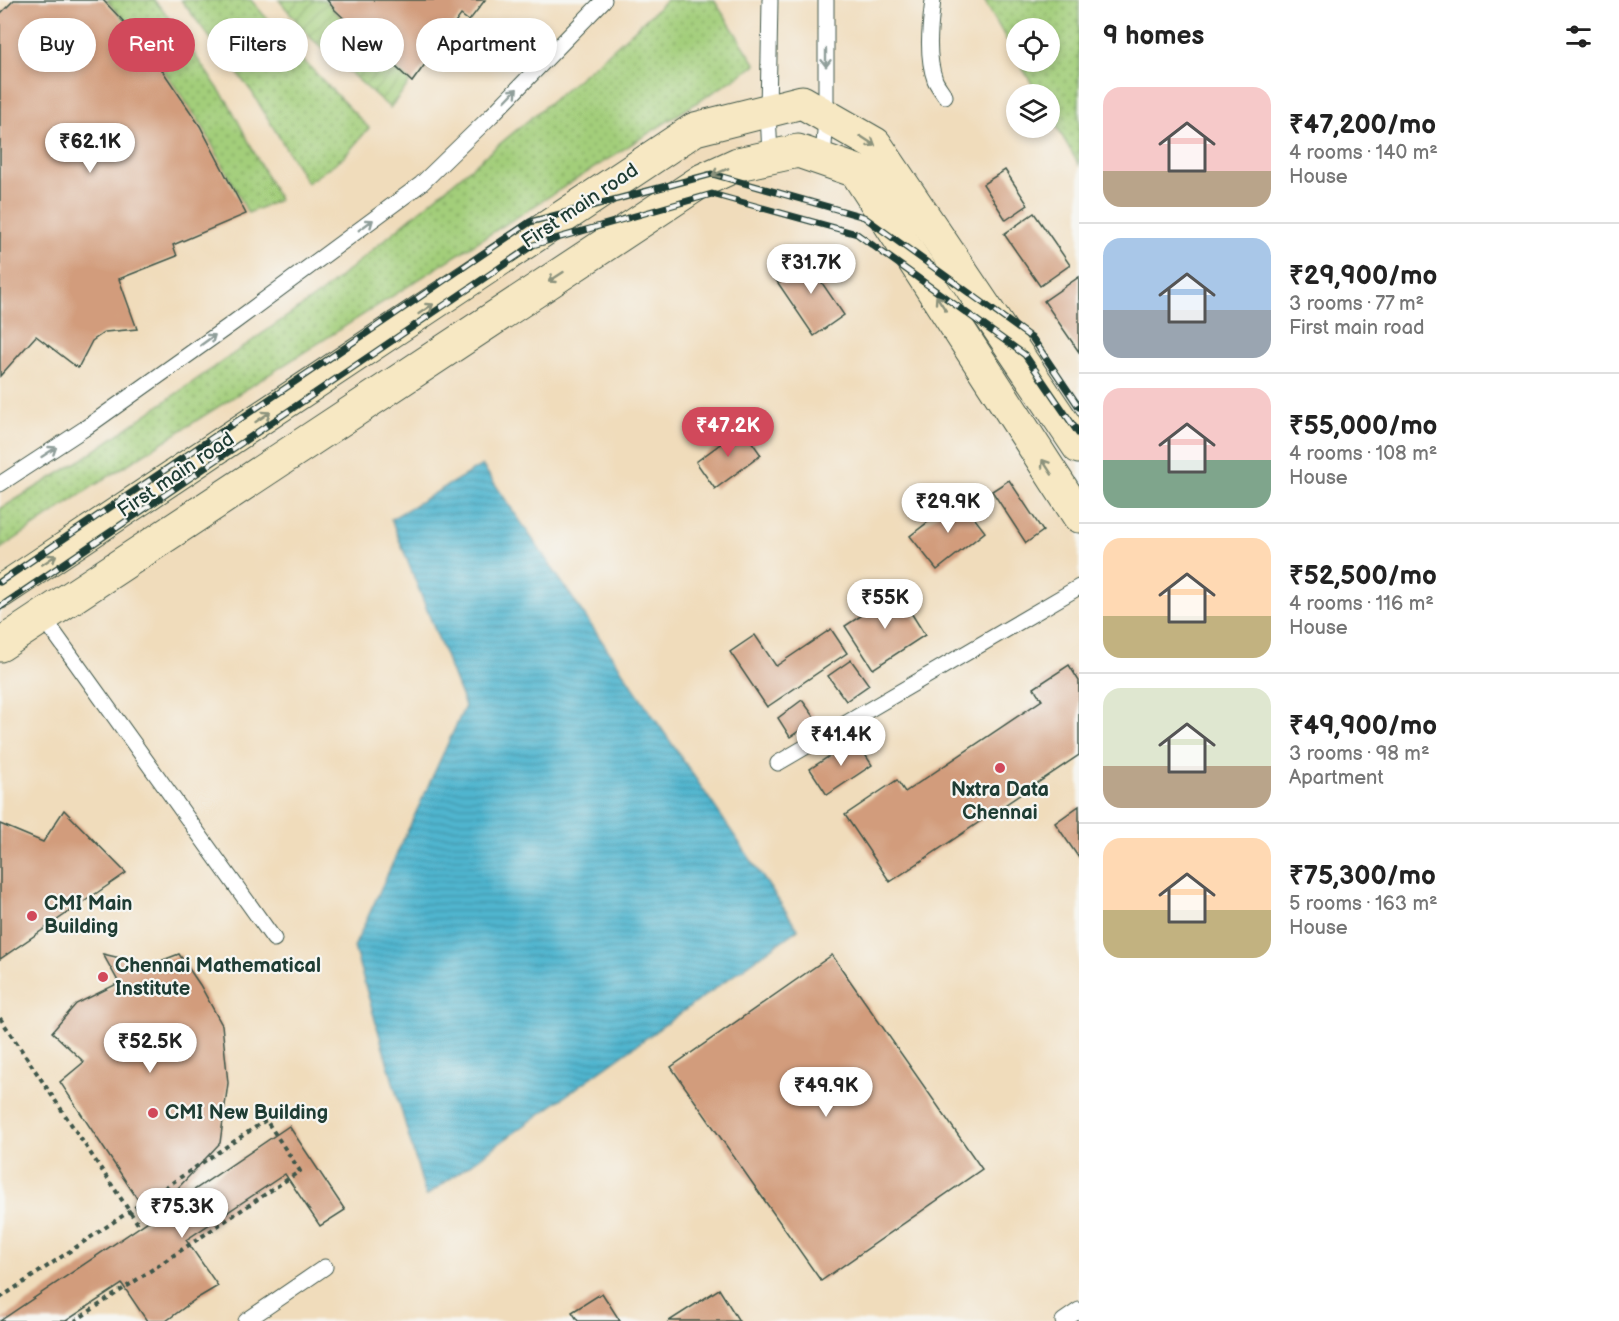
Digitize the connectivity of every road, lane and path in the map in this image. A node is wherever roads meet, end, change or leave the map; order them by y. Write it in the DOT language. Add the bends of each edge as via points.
graph roads {
  1 [pos="604,0"];
  2 [pos="770,0"];
  3 [pos="826,0"];
  4 [pos="933,0"];
  5 [pos="945,96"];
  6 [pos="768,111"];
  7 [pos="826,116"];
  8 [pos="770,157"];
  9 [pos="823,160"];
  10 [pos="1079,447"];
  11 [pos="0,484"];
  12 [pos="1079,516"];
  13 [pos="1079,587"];
  14 [pos="0,592"];
  15 [pos="43,617"];
  16 [pos="0,645"];
  17 [pos="778,763"];
  18 [pos="274,939"];
  19 [pos="0,1018"];
  20 [pos="130,1211"];
  21 [pos="140,1227"];
  22 [pos="325,1268"];
  23 [pos="0,1298"];
  24 [pos="1079,1310"];
  25 [pos="75,1321"];
  26 [pos="246,1321"];
  27 [pos="1063,1321"];
  11 -- 1 [label="lane, one-way" via="103,416 421,184"];
  2 -- 6 [label="lane"];
  3 -- 7 [label="lane, one-way"];
  4 -- 5 [label="lane" via="930,57 935,81"];
  6 -- 7 [label="street, First main road" via="802,102"];
  6 -- 8 [label="lane"];
  14 -- 6 [label="street, First main road, one-way" via="695,129"];
  7 -- 9 [label="lane"];
  7 -- 10 [label="street, First main road, one-way" via="875,144"];
  8 -- 9 [label="street" via="798,151"];
  8 -- 15 [label="street, one-way" via="738,164 703,180"];
  12 -- 9 [label="street, one-way" via="856,171"];
  13 -- 17 [label="lane"];
  15 -- 16 [label="street"];
  15 -- 18 [label="lane"];
  19 -- 20 [label="path"];
  20 -- 21 [label="path"];
  20 -- 23 [label="path"];
  20 -- 25 [label="path" via="266,1120 300,1171"];
  22 -- 26 [label="lane"];
  24 -- 27 [label="lane"];
}
